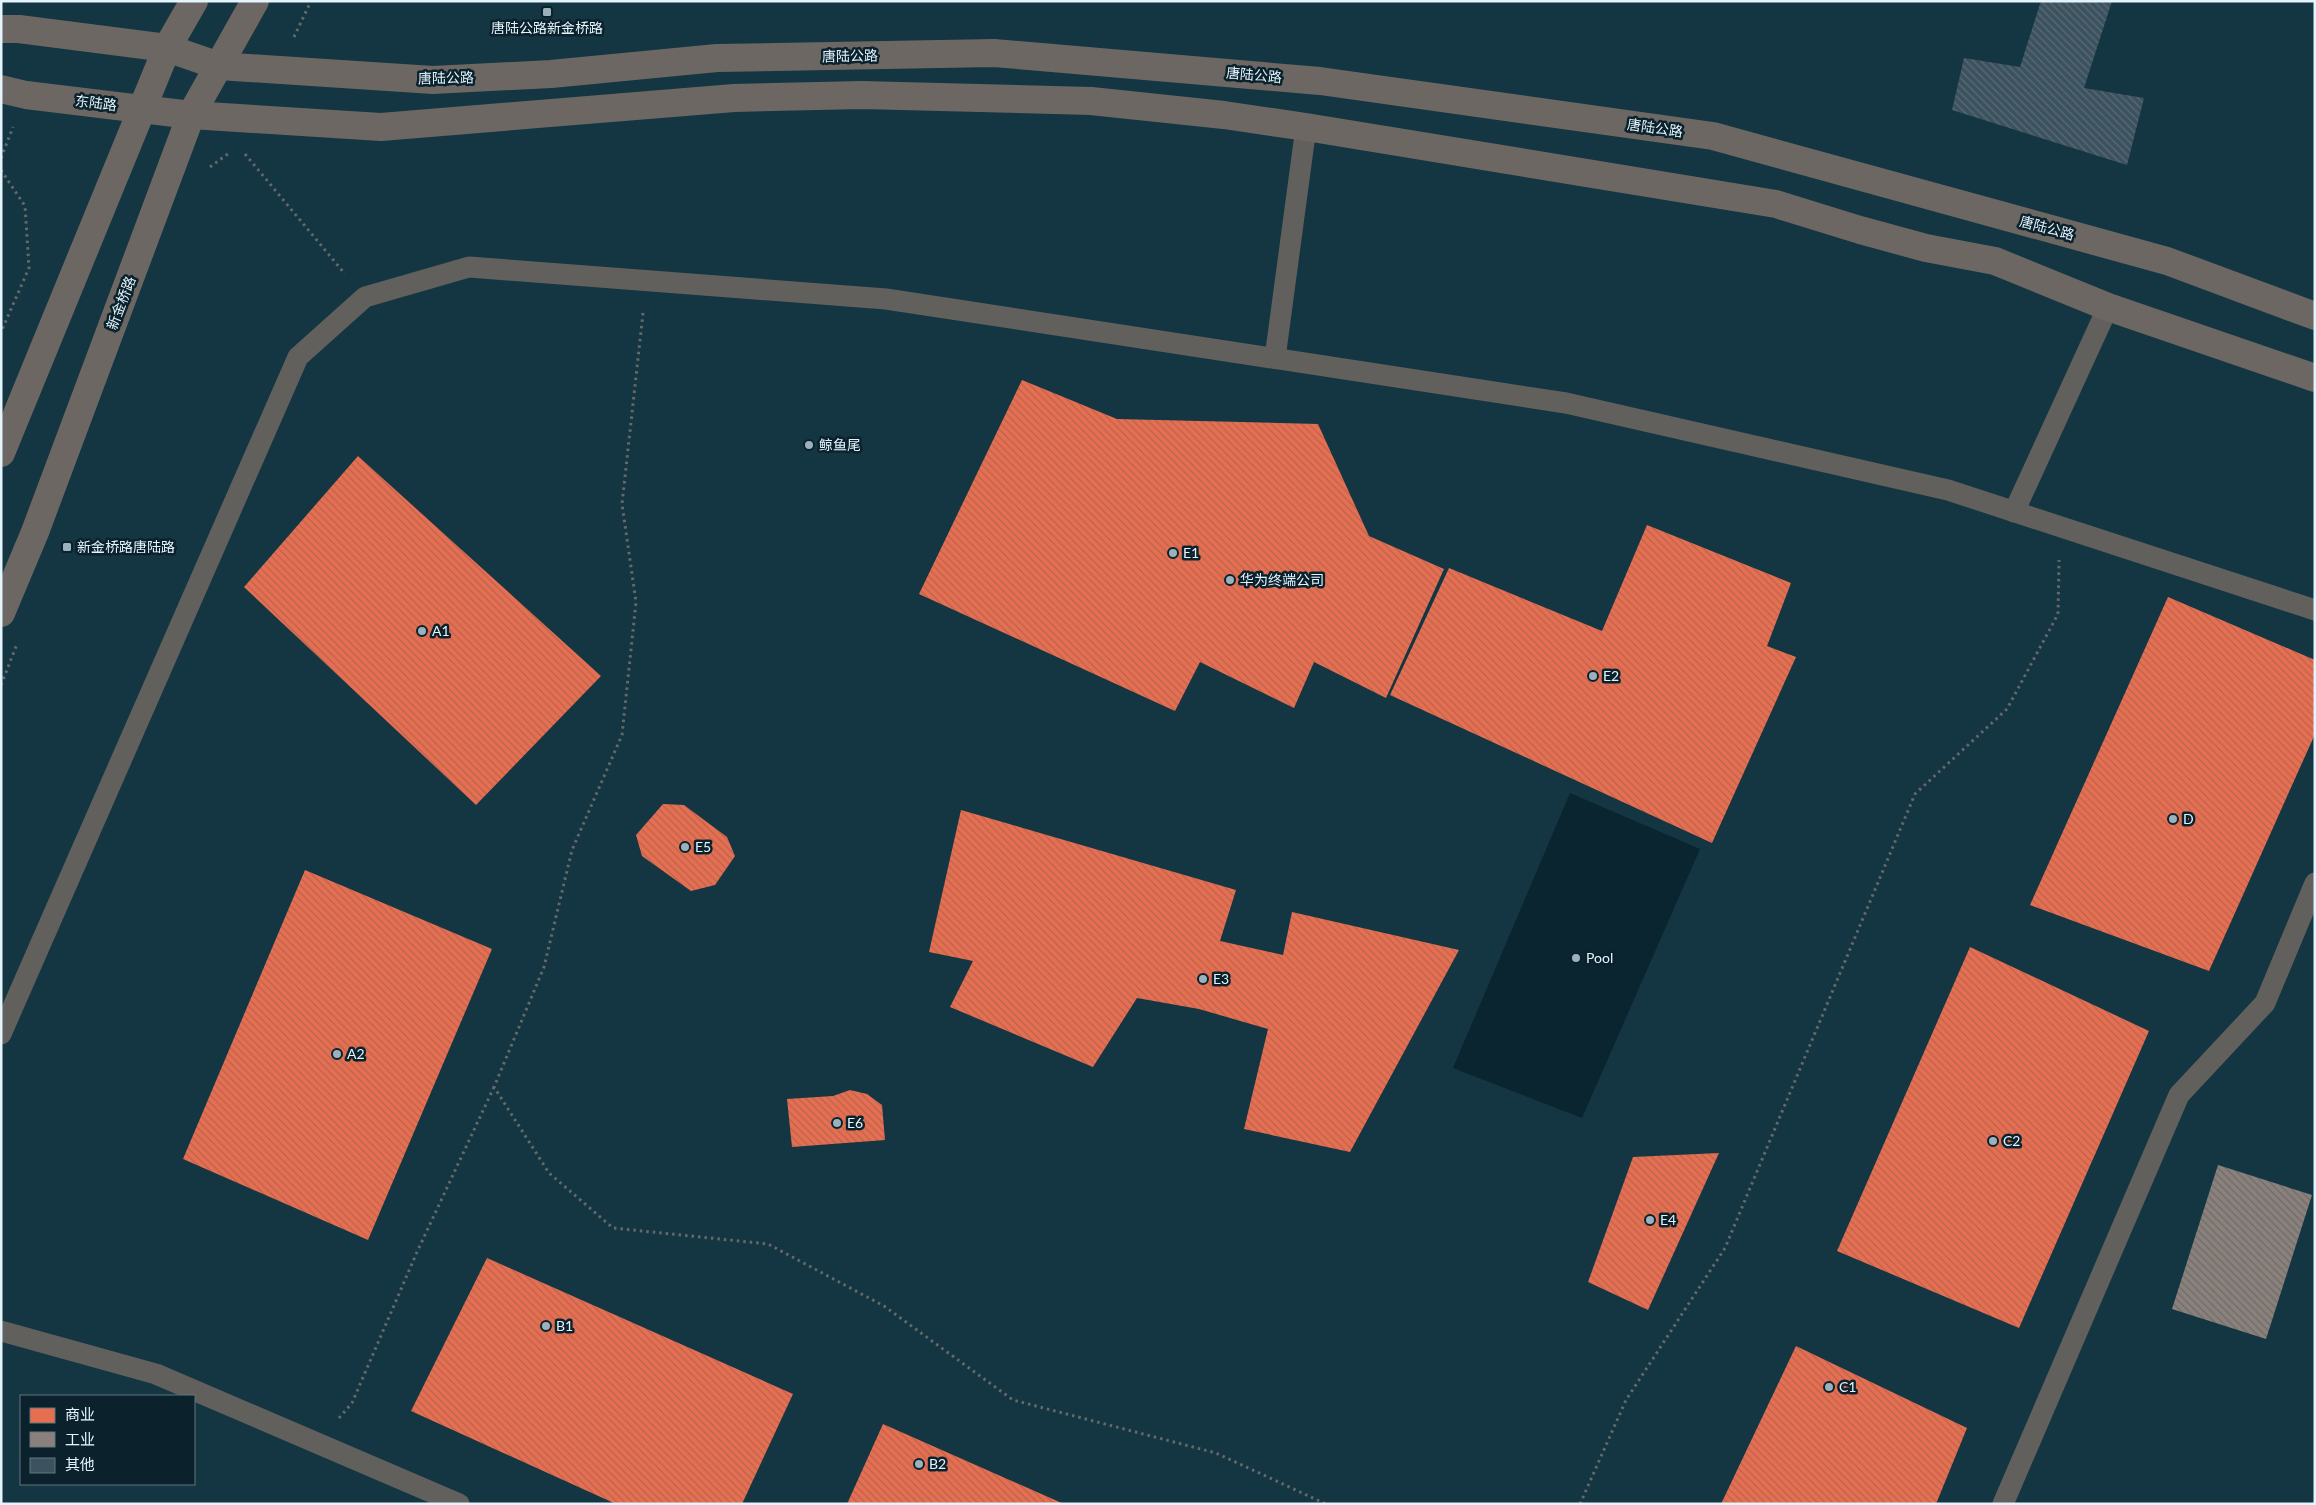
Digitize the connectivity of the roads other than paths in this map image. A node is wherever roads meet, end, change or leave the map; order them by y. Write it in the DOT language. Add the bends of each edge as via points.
graph roads {
  1 [pos="194,1"];
  2 [pos="254,1"];
  3 [pos="1,29"];
  4 [pos="167,48"];
  5 [pos="219,66"];
  6 [pos="1,89"];
  7 [pos="143,108"];
  8 [pos="191,116"];
  9 [pos="1306,127"];
  10 [pos="2108,307"];
  11 [pos="2315,316"];
  12 [pos="1275,358"];
  13 [pos="2315,378"];
  14 [pos="1,453"];
  15 [pos="2014,512"];
  16 [pos="2315,610"];
  17 [pos="1,612"];
  18 [pos="2315,883"];
  19 [pos="3,1024"];
  20 [pos="1,1331"];
  21 [pos="459,1504"];
  22 [pos="2003,1504"];
  1 -- 4 [label="main road"];
  2 -- 5 [label="main road, 新金桥路"];
  3 -- 4 [label="main road"];
  4 -- 5 [label="main road, 唐陆公路"];
  4 -- 7 [label="main road"];
  5 -- 8 [label="main road, 新金桥路"];
  5 -- 11 [label="main road, 唐陆公路" via="433,80 551,74 717,58 994,53 1320,81 1713,136 2167,260"];
  6 -- 7 [label="main road, 东陆路" via="26,95"];
  7 -- 8 [label="main road, 东陆路"];
  7 -- 14 [label="main road"];
  8 -- 9 [label="main road" via="381,127 724,99 862,95 1091,101"];
  8 -- 17 [label="main road, 新金桥路" via="35,532"];
  9 -- 10 [label="main road" via="1776,204 1907,243 1995,261"];
  9 -- 12 [label="lane"];
  10 -- 13 [label="main road"];
  10 -- 15 [label="lane"];
  12 -- 15 [label="lane" via="1566,402 1948,490"];
  12 -- 19 [label="lane" via="886,299 469,268 365,297 298,357"];
  15 -- 16 [label="lane"];
  18 -- 22 [label="lane" via="2264,1003 2178,1096"];
  20 -- 21 [label="lane" via="156,1374"];
}
